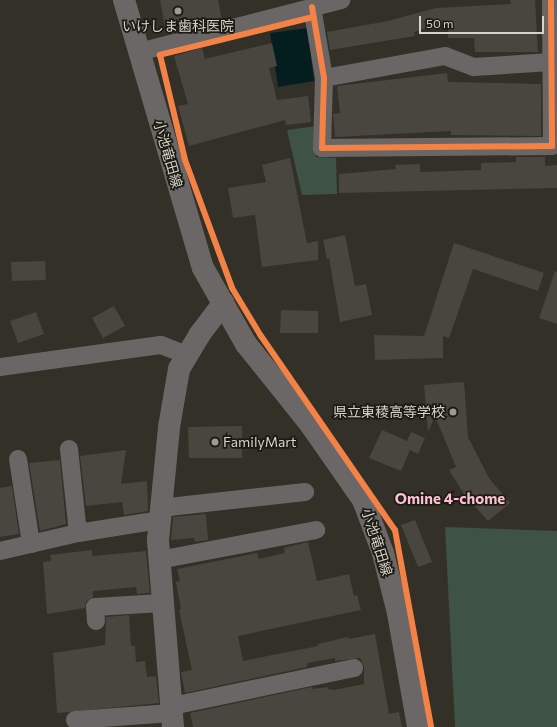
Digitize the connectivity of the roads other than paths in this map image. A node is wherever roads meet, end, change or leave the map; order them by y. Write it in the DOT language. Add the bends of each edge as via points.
graph roads {
  1 [pos="124,0"];
  2 [pos="342,0"];
  3 [pos="551,0"];
  4 [pos="312,7"];
  5 [pos="138,52"];
  6 [pos="551,62"];
  7 [pos="324,78"];
  8 [pos="224,303"];
  9 [pos="187,355"];
  10 [pos="0,368"];
  11 [pos="69,449"];
  12 [pos="18,459"];
  13 [pos="305,492"];
  14 [pos="159,514"];
  15 [pos="316,530"];
  16 [pos="78,533"];
  17 [pos="30,544"];
  18 [pos="0,551"];
  19 [pos="159,560"];
  20 [pos="162,603"];
  21 [pos="96,621"];
  22 [pos="354,668"];
  23 [pos="173,716"];
  24 [pos="75,720"];
  25 [pos="418,727"];
  1 -- 5 [label="main road, 小池竜田線"];
  2 -- 4 [label="street"];
  3 -- 6 [label="street"];
  4 -- 5 [label="street"];
  4 -- 7 [label="street"];
  5 -- 8 [label="main road, 小池竜田線" via="203,268"];
  6 -- 7 [label="street" via="474,67 445,56"];
  6 -- 7 [label="street" via="552,146 322,148"];
  8 -- 9 [label="main road"];
  8 -- 25 [label="main road, 小池竜田線" via="246,344 310,424 364,500 383,553 398,613"];
  9 -- 10 [label="street" via="161,345"];
  9 -- 14 [label="main road" via="179,369"];
  11 -- 16 [label="street"];
  12 -- 17 [label="street"];
  13 -- 14 [label="street"];
  14 -- 16 [label="street"];
  14 -- 19 [label="main road"];
  15 -- 19 [label="street"];
  16 -- 17 [label="street"];
  17 -- 18 [label="street"];
  19 -- 20 [label="main road"];
  20 -- 21 [label="street" via="96,607"];
  20 -- 23 [label="main road"];
  22 -- 23 [label="street"];
  23 -- 24 [label="street"];
}
